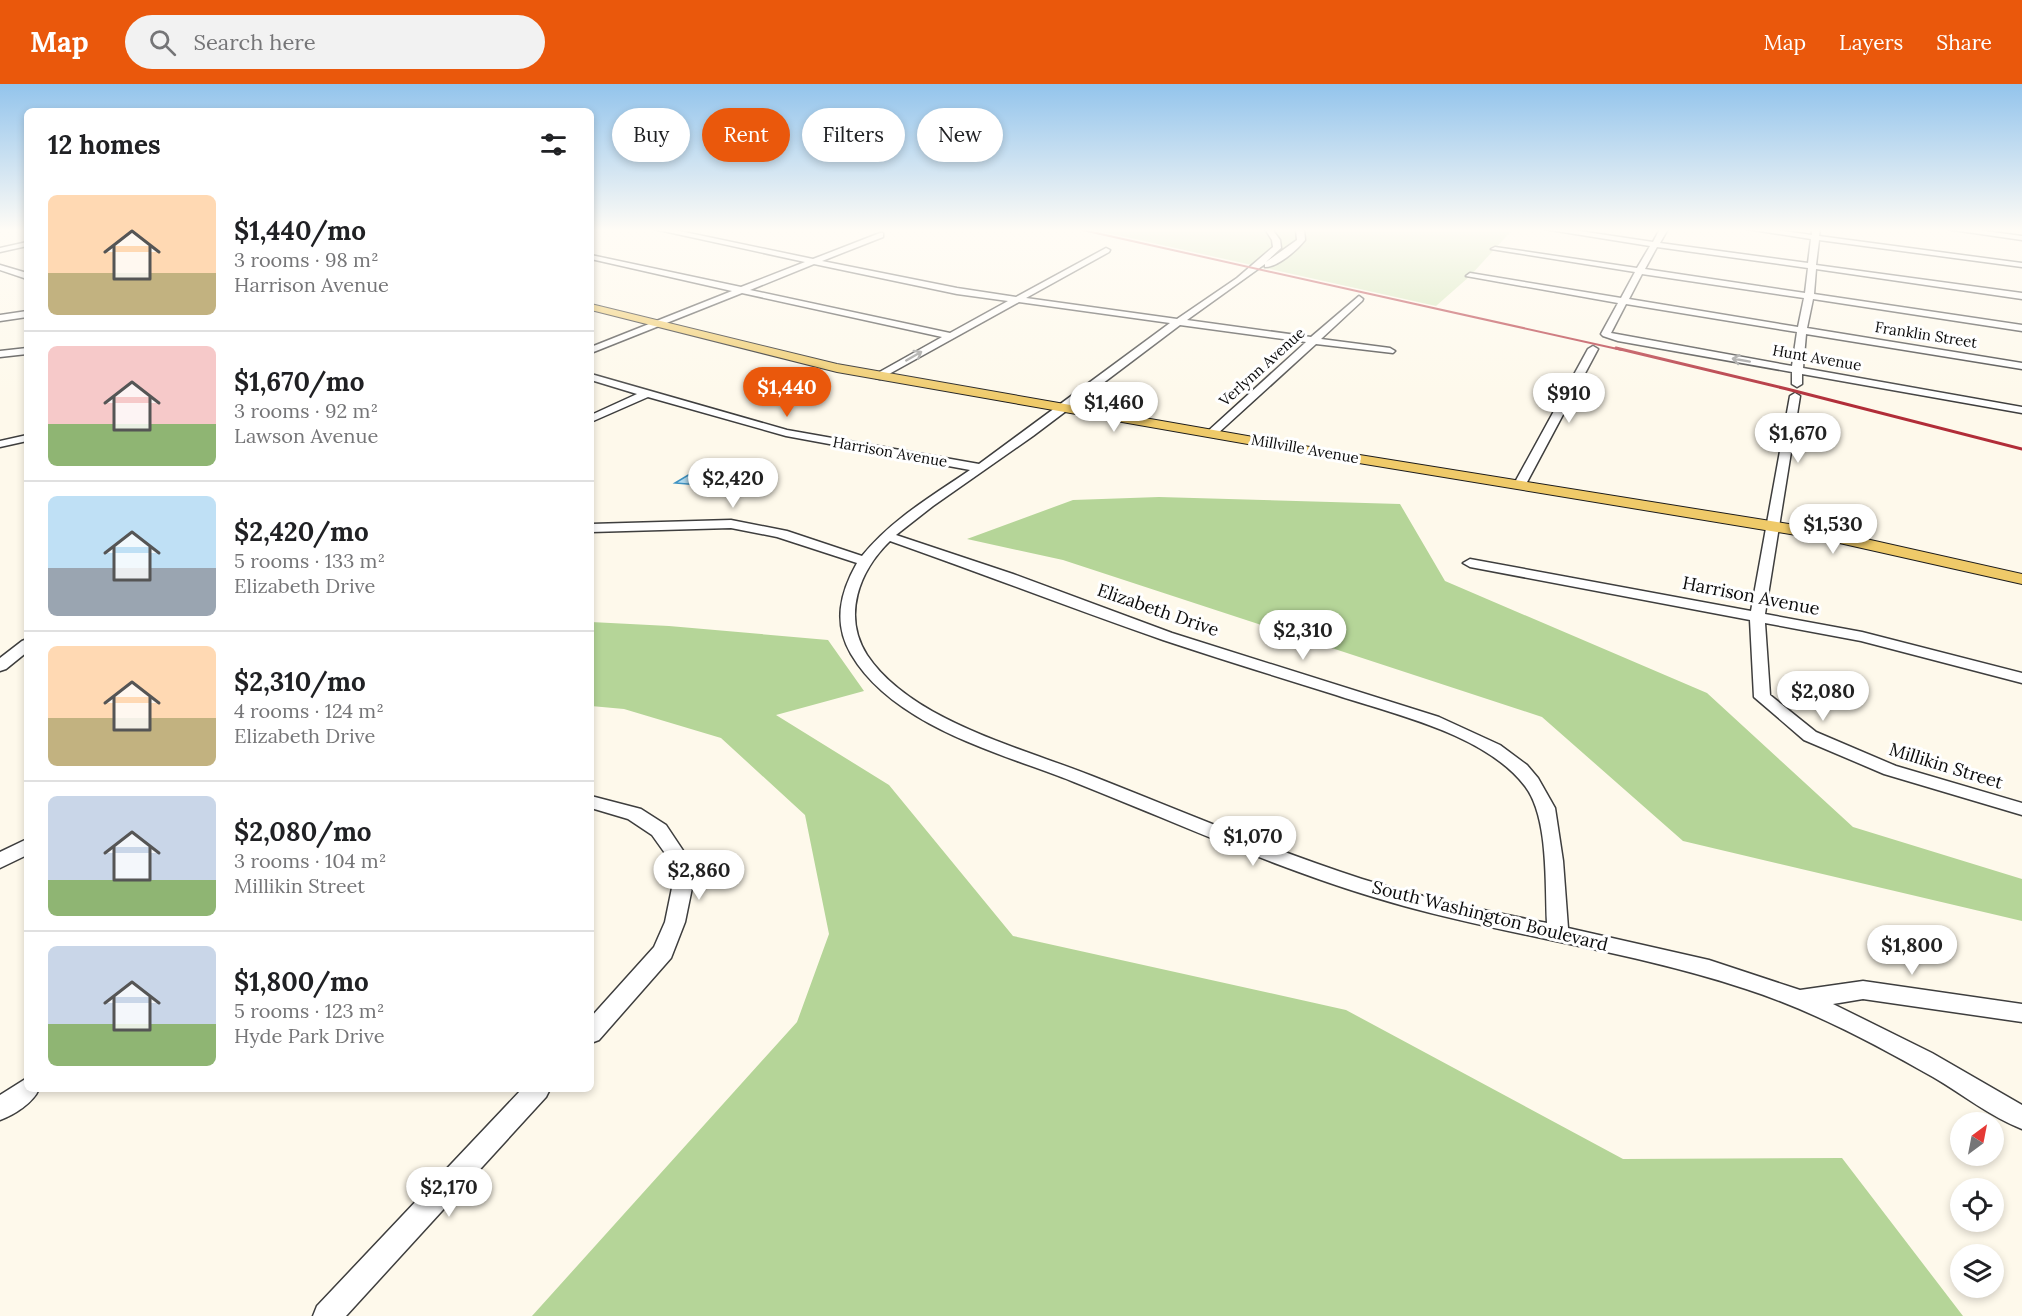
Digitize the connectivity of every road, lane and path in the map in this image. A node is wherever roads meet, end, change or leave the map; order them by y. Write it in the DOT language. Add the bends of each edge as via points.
graph roads {
  1 [pos="727,286"];
  2 [pos="746,286"];
  3 [pos="935,286"];
  4 [pos="1040,286"];
  5 [pos="1229,286"];
  6 [pos="1534,286"];
  7 [pos="1632,286"];
  8 [pos="1745,286"];
  9 [pos="1810,286"];
  10 [pos="1955,286"];
  11 [pos="739,289"];
  12 [pos="1809,296"];
  13 [pos="2022,296"];
  14 [pos="1359,299"];
  15 [pos="1015,300"];
  16 [pos="1623,301"];
  17 [pos="594,308"];
  18 [pos="24,314"];
  19 [pos="0,318"];
  20 [pos="1178,322"];
  21 [pos="656,323"];
  22 [pos="2022,328"];
  23 [pos="1802,330"];
  24 [pos="949,336"];
  25 [pos="1314,341"];
  26 [pos="594,349"];
  27 [pos="1593,349"];
  28 [pos="24,351"];
  29 [pos="1390,351"];
  30 [pos="0,354"];
  31 [pos="2022,366"];
  32 [pos="1799,370"];
  33 [pos="880,376"];
  34 [pos="594,378"];
  35 [pos="647,393"];
  36 [pos="1062,407"];
  37 [pos="2022,410"];
  38 [pos="594,418"];
  39 [pos="1212,433"];
  40 [pos="24,439"];
  41 [pos="0,444"];
  42 [pos="981,468"];
  43 [pos="1520,484"];
  44 [pos="1772,526"];
  45 [pos="594,528"];
  46 [pos="887,536"];
  47 [pos="864,561"];
  48 [pos="1470,563"];
  49 [pos="2022,579"];
  50 [pos="1757,617"];
  51 [pos="24,646"];
  52 [pos="0,666"];
  53 [pos="2022,678"];
  54 [pos="594,803"];
  55 [pos="2022,809"];
  56 [pos="24,848"];
  57 [pos="0,861"];
  58 [pos="1558,932"];
  59 [pos="1802,999"];
  60 [pos="2022,1012"];
  61 [pos="594,1030"];
  62 [pos="24,1091"];
  63 [pos="535,1092"];
  64 [pos="0,1109"];
  65 [pos="2022,1118"];
  66 [pos="327,1316"];
  1 -- 11 [label="street"];
  2 -- 11 [label="street"];
  3 -- 15 [label="street"];
  4 -- 15 [label="street"];
  5 -- 20 [label="street, South Washington Boulevard"];
  6 -- 16 [label="street, Franklin Street"];
  7 -- 16 [label="street"];
  8 -- 12 [label="street"];
  9 -- 12 [label="street, Millikin Street"];
  10 -- 13 [label="street"];
  11 -- 21 [label="street"];
  11 -- 24 [label="street"];
  12 -- 22 [label="street"];
  12 -- 23 [label="street, Millikin Street"];
  14 -- 25 [label="street, Verlynn Avenue"];
  15 -- 20 [label="street"];
  15 -- 24 [label="street"];
  16 -- 23 [label="street, Franklin Street"];
  32 -- 16 [label="street, Hunt Avenue, one-way" via="1606,334"];
  17 -- 21 [label="main road, Millville Avenue"];
  18 -- 19 [label="street"];
  20 -- 25 [label="street"];
  20 -- 36 [label="street, South Washington Boulevard"];
  21 -- 26 [label="street"];
  21 -- 33 [label="main road, Millville Avenue"];
  23 -- 31 [label="street, Franklin Street"];
  23 -- 32 [label="street, Millikin Street"];
  33 -- 24 [label="street, one-way"];
  25 -- 29 [label="street"];
  25 -- 39 [label="street, Verlynn Avenue"];
  27 -- 43 [label="street"];
  28 -- 30 [label="street"];
  32 -- 37 [label="street, Hunt Avenue"];
  32 -- 44 [label="street, Millikin Street"];
  33 -- 36 [label="main road, Millville Avenue"];
  34 -- 35 [label="street, Harrison Avenue"];
  35 -- 38 [label="street"];
  35 -- 42 [label="street, Harrison Avenue" via="786,433"];
  36 -- 39 [label="main road, Millville Avenue"];
  36 -- 42 [label="street, South Washington Boulevard"];
  39 -- 43 [label="main road, Millville Avenue"];
  40 -- 41 [label="street"];
  42 -- 46 [label="street, South Washington Boulevard"];
  43 -- 44 [label="main road, Millville Avenue"];
  44 -- 49 [label="main road, Millville Avenue"];
  44 -- 50 [label="street, Millikin Street"];
  45 -- 47 [label="street" via="752,526"];
  46 -- 47 [label="street, South Washington Boulevard"];
  46 -- 58 [label="street, Elizabeth Drive" via="1008,576 1167,636 1433,721 1497,752 1521,771 1541,796 1548,820"];
  47 -- 58 [label="street, South Washington Boulevard" via="845,603 846,631 861,659 893,691 930,716 1269,854 1400,897"];
  48 -- 50 [label="street, Harrison Avenue"];
  50 -- 53 [label="street, Harrison Avenue" via="1862,637"];
  50 -- 55 [label="street, Millikin Street" via="1762,697 1810,736 1890,771"];
  51 -- 52 [label="street"];
  54 -- 61 [label="street" via="634,814 659,830 676,855 683,883 675,922 663,952"];
  56 -- 57 [label="street"];
  58 -- 59 [label="street, South Washington Boulevard" via="1709,968"];
  59 -- 60 [label="street" via="1863,990"];
  59 -- 65 [label="street, South Washington Boulevard" via="1936,1065"];
  62 -- 64 [label="street"];
  63 -- 66 [label="street"];
}
